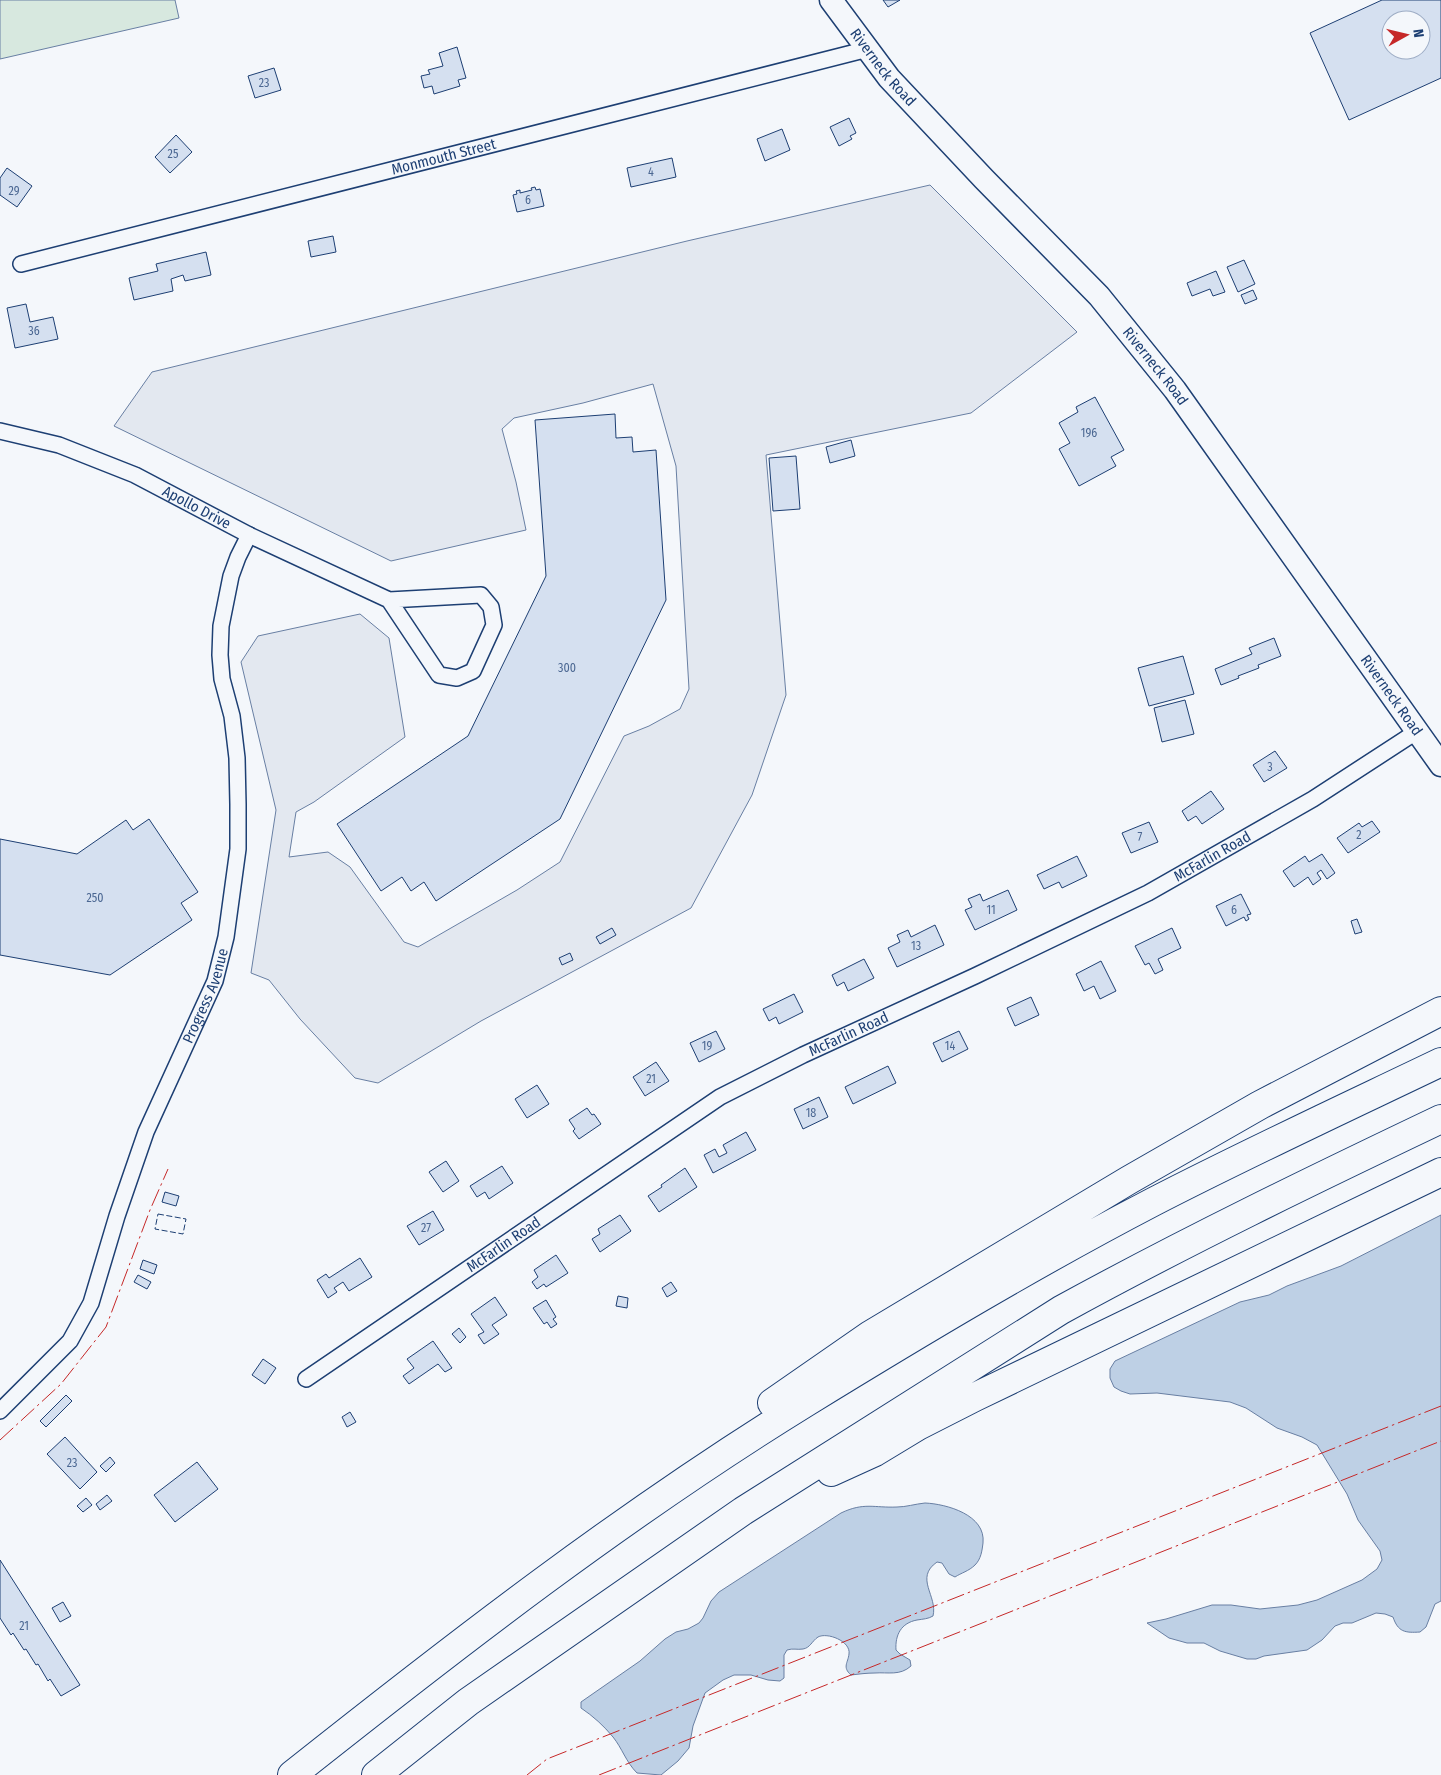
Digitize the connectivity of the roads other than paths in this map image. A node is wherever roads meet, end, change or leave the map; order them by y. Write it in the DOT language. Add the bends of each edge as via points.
graph roads {
  1 [pos="831,0"];
  2 [pos="868,49"];
  3 [pos="21,264"];
  4 [pos="0,431"];
  5 [pos="249,535"];
  6 [pos="389,600"];
  7 [pos="1416,732"];
  8 [pos="1441,765"];
  9 [pos="1441,996"];
  10 [pos="1441,1010"];
  11 [pos="1441,1062"];
  12 [pos="1260,1105"];
  13 [pos="1441,1119"];
  14 [pos="1441,1172"];
  15 [pos="306,1379"];
  16 [pos="0,1411"];
  17 [pos="743,1511"];
  18 [pos="595,1544"];
  19 [pos="292,1775"];
  20 [pos="376,1775"];
  1 -- 2 [label="main road, Riverneck Road"];
  2 -- 3 [label="street, Monmouth Street"];
  2 -- 7 [label="main road, Riverneck Road" via="889,78 1099,296 1170,383"];
  4 -- 5 [label="street, Apollo Drive" via="59,445 135,475"];
  5 -- 6 [label="street, Apollo Drive"];
  5 -- 16 [label="street, Progress Avenue" via="231,576 221,626 222,679 232,716 236,758 238,849 226,937 215,981 146,1132 91,1303 70,1340"];
  6 -- 6 [label="street, Apollo Drive" via="439,676 457,678 473,671 494,624 491,607 480,595"];
  7 -- 8 [label="main road, Riverneck Road"];
  7 -- 15 [label="street, McFarlin Road" via="1313,799 1148,893 720,1097"];
  9 -- 12 [label="highway"];
  10 -- 12 [label="highway"];
  11 -- 18 [label="highway" via="1154,1202 990,1292 803,1404"];
  12 -- 18 [label="highway" via="870,1336 717,1443"];
  13 -- 17 [label="highway" via="1231,1221 1061,1310"];
  14 -- 17 [label="highway" via="975,1397 875,1452"];
  17 -- 20 [label="highway" via="468,1702"];
  18 -- 19 [label="highway" via="487,1623"];
}
